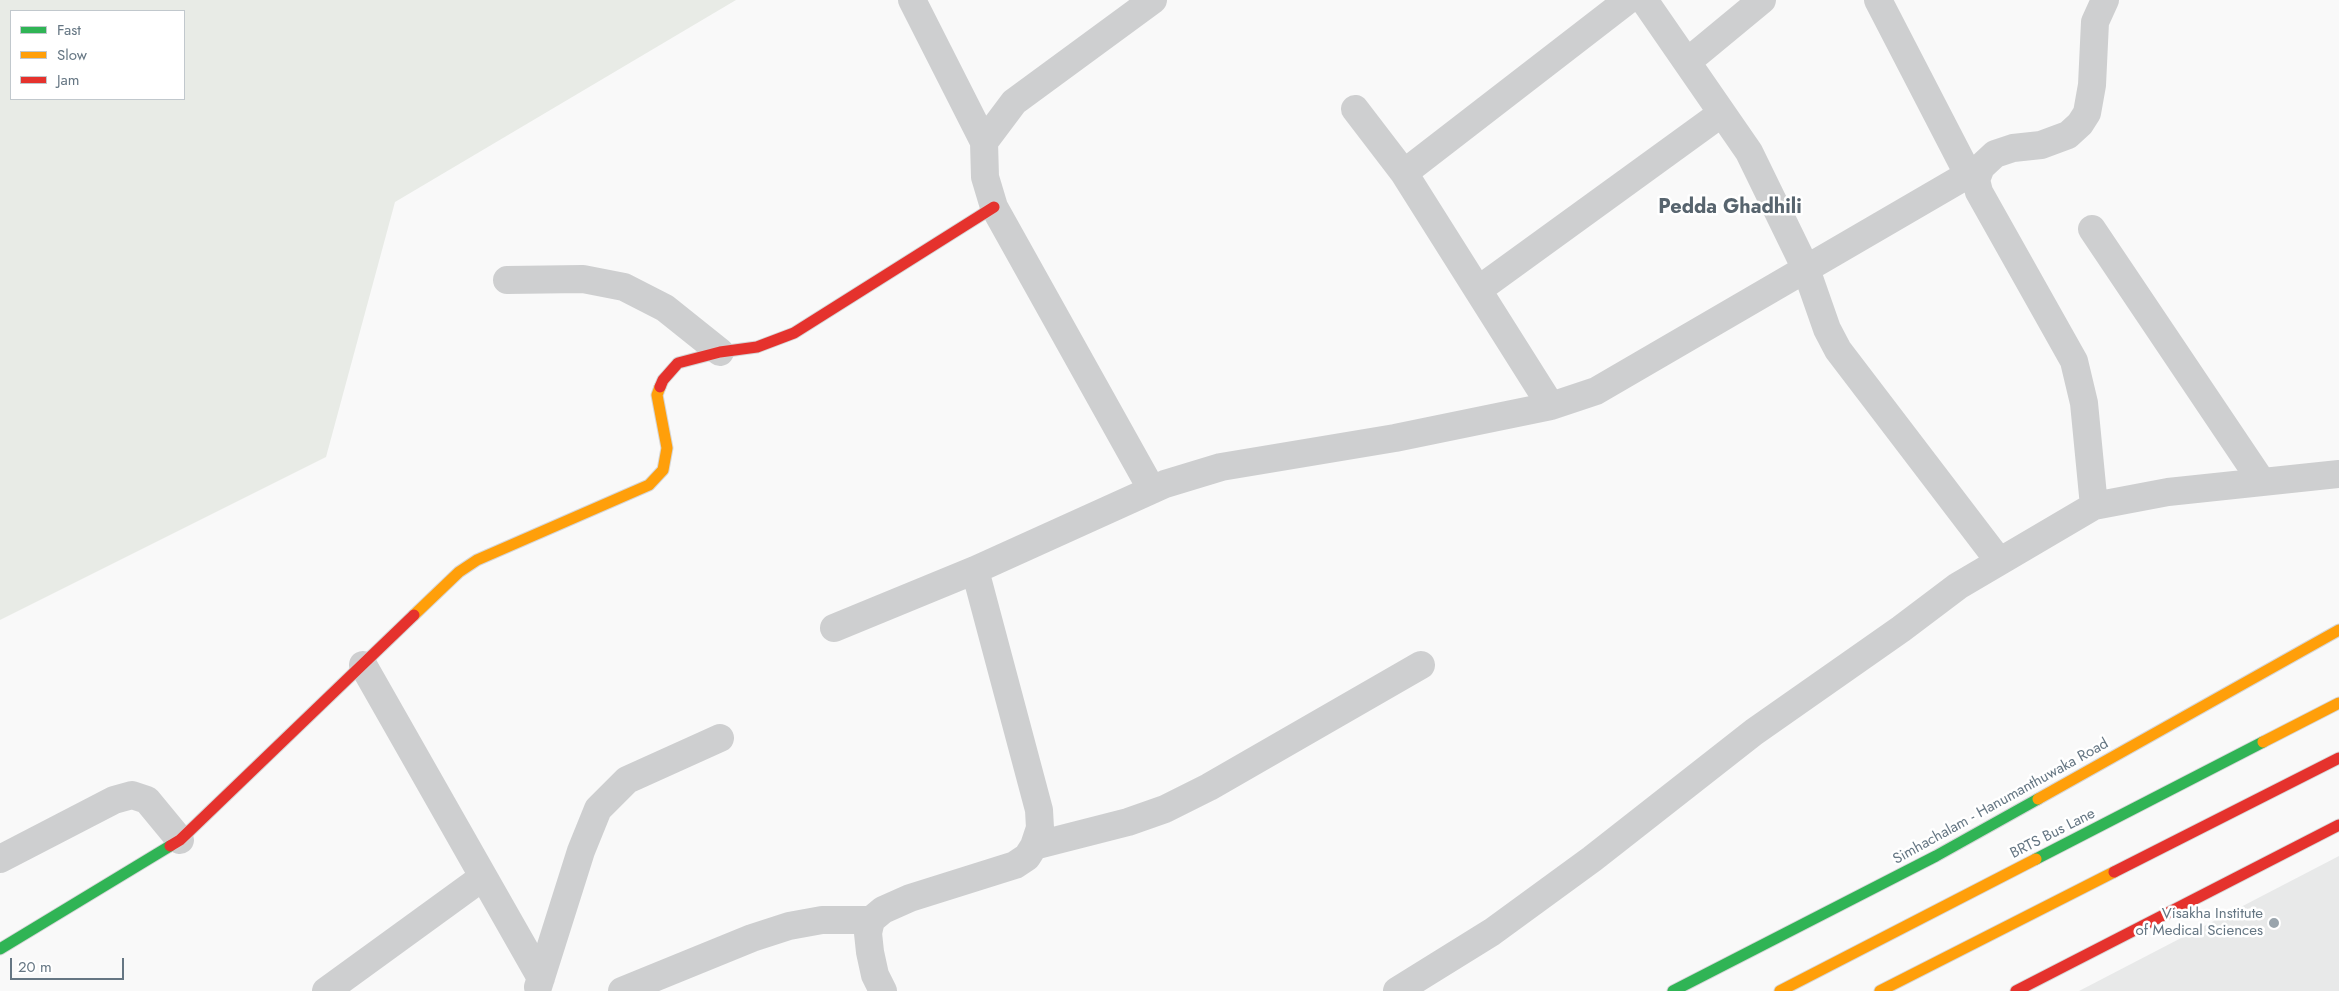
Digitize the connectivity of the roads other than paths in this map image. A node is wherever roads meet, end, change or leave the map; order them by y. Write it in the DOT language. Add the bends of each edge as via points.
graph roads {
  1 [pos="912,0"];
  2 [pos="1153,0"];
  3 [pos="1628,0"];
  4 [pos="1644,0"];
  5 [pos="1762,0"];
  6 [pos="1878,0"];
  7 [pos="2105,0"];
  8 [pos="1687,62"];
  9 [pos="1355,109"];
  10 [pos="1722,114"];
  11 [pos="984,142"];
  12 [pos="1975,170"];
  13 [pos="1404,173"];
  14 [pos="994,208"];
  15 [pos="2092,230"];
  16 [pos="1806,269"];
  17 [pos="507,280"];
  18 [pos="1478,290"];
  19 [pos="720,352"];
  20 [pos="1551,406"];
  21 [pos="2339,474"];
  22 [pos="2262,482"];
  23 [pos="1152,490"];
  24 [pos="2094,506"];
  25 [pos="1998,561"];
  26 [pos="975,570"];
  27 [pos="834,628"];
  28 [pos="2339,630"];
  29 [pos="1421,664"];
  30 [pos="363,665"];
  31 [pos="2339,704"];
  32 [pos="720,738"];
  33 [pos="2339,758"];
  34 [pos="2339,825"];
  35 [pos="180,840"];
  36 [pos="1034,846"];
  37 [pos="0,860"];
  38 [pos="483,877"];
  39 [pos="871,920"];
  40 [pos="0,949"];
  41 [pos="539,984"];
  42 [pos="326,991"];
  43 [pos="622,991"];
  44 [pos="882,991"];
  45 [pos="1397,991"];
  46 [pos="1673,991"];
  47 [pos="1780,991"];
  48 [pos="1880,991"];
  49 [pos="2016,991"];
  1 -- 11 [label="street"];
  2 -- 11 [label="street" via="1014,102"];
  3 -- 13 [label="street"];
  4 -- 8 [label="street"];
  5 -- 8 [label="street"];
  6 -- 12 [label="street"];
  7 -- 12 [label="street" via="2095,22 2092,85 2087,114 2080,124 2068,135 2041,145 1995,154"];
  8 -- 10 [label="street"];
  9 -- 13 [label="street"];
  10 -- 16 [label="street" via="1749,152"];
  10 -- 18 [label="street"];
  11 -- 14 [label="street" via="985,177"];
  12 -- 16 [label="street"];
  12 -- 24 [label="street" via="1979,192 2074,361 2084,403"];
  13 -- 18 [label="street"];
  14 -- 19 [label="street" via="794,333 756,347"];
  14 -- 23 [label="street"];
  15 -- 22 [label="street"];
  16 -- 20 [label="street" via="1596,391"];
  16 -- 25 [label="street" via="1827,329 1838,350"];
  17 -- 19 [label="street" via="583,279 624,287 665,308"];
  18 -- 20 [label="street"];
  19 -- 30 [label="street" via="678,363 663,380 657,395 667,448 663,470 649,484 477,560 445,586"];
  20 -- 23 [label="street" via="1395,438 1221,467"];
  21 -- 22 [label="street"];
  22 -- 24 [label="street" via="2168,492"];
  23 -- 26 [label="street"];
  24 -- 25 [label="street"];
  25 -- 45 [label="street" via="1754,732 1592,859 1492,932"];
  26 -- 27 [label="street"];
  26 -- 36 [label="street" via="1039,810 1040,828"];
  28 -- 46 [label="street, Simhachalam - Hanumanthuwaka Road" via="1936,856"];
  29 -- 36 [label="street" via="1166,809"];
  30 -- 35 [label="street"];
  30 -- 38 [label="street"];
  31 -- 47 [label="street, BRTS Bus Lane"];
  32 -- 41 [label="street" via="627,780 598,809 581,851"];
  33 -- 48 [label="street"];
  34 -- 49 [label="street"];
  35 -- 37 [label="street" via="147,800 132,794 114,800"];
  35 -- 40 [label="street"];
  36 -- 39 [label="street" via="1027,857 1014,865 910,898"];
  38 -- 41 [label="street"];
  38 -- 42 [label="street"];
  39 -- 43 [label="street" via="822,920 789,926"];
  39 -- 44 [label="street" via="868,933 870,952"];
}
